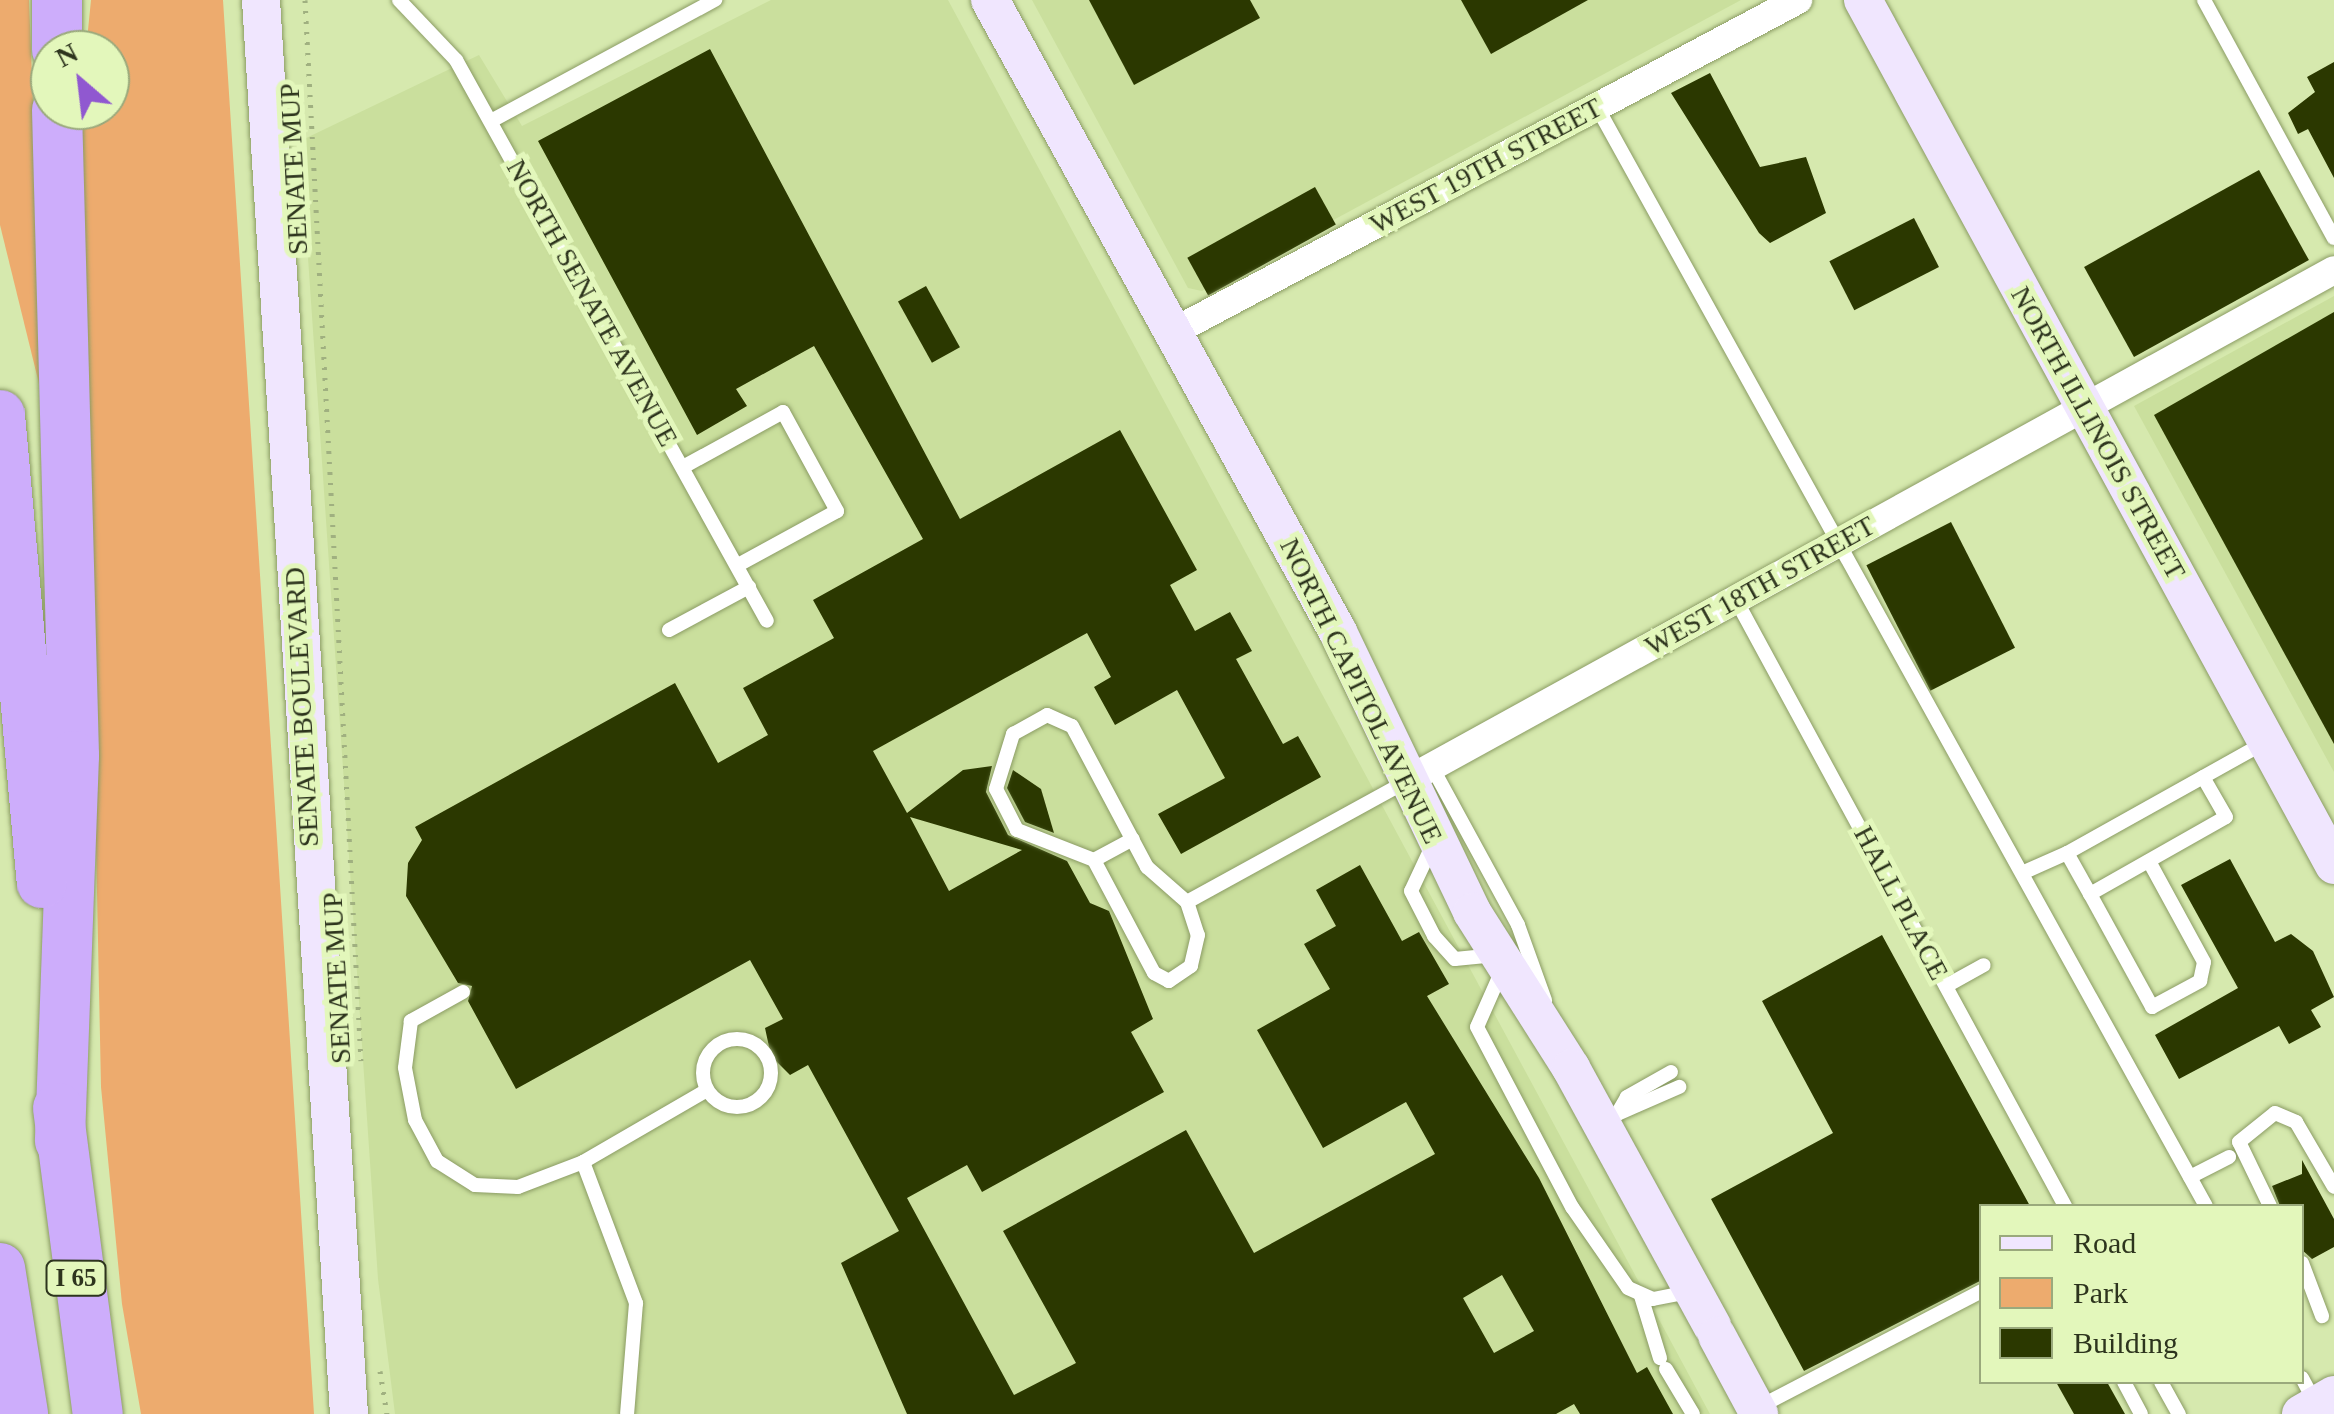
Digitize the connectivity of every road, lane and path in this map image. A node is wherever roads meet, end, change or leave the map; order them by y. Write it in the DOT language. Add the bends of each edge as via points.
graph roads {
  1 [pos="57,0"];
  2 [pos="261,0"];
  3 [pos="305,0"];
  4 [pos="399,0"];
  5 [pos="990,0"];
  6 [pos="1798,0"];
  7 [pos="1863,0"];
  8 [pos="2204,0"];
  9 [pos="707,2"];
  10 [pos="57,30"];
  11 [pos="1597,107"];
  12 [pos="491,121"];
  13 [pos="58,130"];
  14 [pos="2334,238"];
  15 [pos="2334,270"];
  16 [pos="1174,332"];
  17 [pos="2084,408"];
  18 [pos="0,415"];
  19 [pos="683,467"];
  20 [pos="1840,542"];
  21 [pos="738,565"];
  22 [pos="749,586"];
  23 [pos="1736,600"];
  24 [pos="768,621"];
  25 [pos="669,630"];
  26 [pos="2267,742"];
  27 [pos="1419,774"];
  28 [pos="2203,777"];
  29 [pos="1132,840"];
  30 [pos="2067,852"];
  31 [pos="1094,860"];
  32 [pos="2149,861"];
  33 [pos="2334,865"];
  34 [pos="2022,873"];
  35 [pos="2090,894"];
  36 [pos="1187,902"];
  37 [pos="1501,961"];
  38 [pos="1984,965"];
  39 [pos="1946,986"];
  40 [pos="463,992"];
  41 [pos="1571,1068"];
  42 [pos="362,1072"];
  43 [pos="1672,1072"];
  44 [pos="1680,1087"];
  45 [pos="706,1090"];
  46 [pos="1609,1118"];
  47 [pos="60,1141"];
  48 [pos="2229,1157"];
  49 [pos="583,1162"];
  50 [pos="2190,1177"];
  51 [pos="2334,1188"];
  52 [pos="2065,1204"];
  53 [pos="2205,1204"];
  54 [pos="2269,1204"];
  55 [pos="0,1268"];
  56 [pos="2304,1268"];
  57 [pos="1693,1292"];
  58 [pos="1979,1292"];
  59 [pos="1641,1296"];
  60 [pos="2322,1316"];
  61 [pos="376,1350"];
  62 [pos="2125,1384"];
  63 [pos="2162,1384"];
  64 [pos="1758,1411"];
  65 [pos="22,1414"];
  66 [pos="98,1414"];
  67 [pos="349,1414"];
  68 [pos="387,1414"];
  69 [pos="627,1414"];
  70 [pos="1693,1414"];
  71 [pos="2141,1414"];
  72 [pos="2178,1414"];
  1 -- 10 [label="highway"];
  2 -- 67 [label="main road, SENATE BOULEVARD"];
  3 -- 42 [label="path, SENATE MUP"];
  4 -- 12 [label="lane, NORTH SENATE AVENUE" via="444,40"];
  5 -- 16 [label="main road, NORTH CAPITOL AVENUE"];
  6 -- 11 [label="street, WEST 19TH STREET"];
  7 -- 17 [label="main road, NORTH ILLINOIS STREET"];
  8 -- 14 [label="lane"];
  9 -- 12 [label="lane"];
  11 -- 16 [label="street, WEST 19TH STREET"];
  11 -- 20 [label="lane"];
  12 -- 19 [label="lane, NORTH SENATE AVENUE"];
  13 -- 47 [label="highway" via="74,756"];
  15 -- 17 [label="street, WEST 18TH STREET"];
  16 -- 27 [label="main road, NORTH CAPITOL AVENUE"];
  17 -- 20 [label="street, WEST 18TH STREET"];
  17 -- 26 [label="main road, NORTH ILLINOIS STREET"];
  18 -- 47 [label="highway, I 65"];
  19 -- 21 [label="lane, NORTH SENATE AVENUE"];
  19 -- 21 [label="lane" via="783,412 836,511"];
  20 -- 23 [label="street, WEST 18TH STREET"];
  20 -- 34 [label="lane"];
  21 -- 22 [label="lane, NORTH SENATE AVENUE"];
  22 -- 24 [label="lane, NORTH SENATE AVENUE"];
  22 -- 25 [label="lane"];
  23 -- 27 [label="street, WEST 18TH STREET"];
  23 -- 39 [label="lane, HALL PLACE"];
  26 -- 28 [label="lane"];
  26 -- 33 [label="main road, NORTH ILLINOIS STREET"];
  27 -- 36 [label="lane, WEST 18TH STREET"];
  27 -- 37 [label="main road, NORTH CAPITOL AVENUE" via="1434,842"];
  27 -- 41 [label="lane" via="1518,926"];
  28 -- 30 [label="lane"];
  28 -- 32 [label="lane" via="2226,817"];
  29 -- 31 [label="lane"];
  29 -- 31 [label="lane" via="1072,726 1048,714 1013,734 996,790 1018,830"];
  29 -- 36 [label="lane"];
  30 -- 34 [label="lane"];
  30 -- 35 [label="lane"];
  31 -- 36 [label="lane" via="1154,974 1169,981 1191,966 1198,935"];
  32 -- 35 [label="lane"];
  32 -- 35 [label="lane" via="2204,962 2200,981 2152,1008"];
  34 -- 50 [label="lane"];
  37 -- 41 [label="main road, NORTH CAPITOL AVENUE"];
  37 -- 59 [label="lane" via="1476,1027 1572,1208 1611,1270"];
  38 -- 39 [label="lane"];
  39 -- 52 [label="lane, HALL PLACE"];
  40 -- 49 [label="lane" via="410,1021 405,1068 416,1120 437,1161 475,1186 518,1188"];
  41 -- 46 [label="main road, NORTH CAPITOL AVENUE"];
  43 -- 46 [label="lane" via="1627,1097"];
  44 -- 46 [label="lane"];
  45 -- 45 [label="lane" via="723,1104 745,1106 769,1084 770,1062 756,1045 723,1042 707,1057"];
  45 -- 49 [label="lane"];
  46 -- 57 [label="main road, NORTH CAPITOL AVENUE"];
  47 -- 66 [label="highway, I 65"];
  48 -- 50 [label="lane"];
  49 -- 69 [label="lane" via="636,1303"];
  50 -- 53 [label="lane"];
  51 -- 54 [label="lane" via="2296,1122 2275,1113 2239,1142"];
  55 -- 65 [label="highway, I 65"];
  56 -- 60 [label="lane"];
  57 -- 59 [label="lane"];
  57 -- 64 [label="main road, NORTH CAPITOL AVENUE"];
  58 -- 64 [label="lane"];
  59 -- 70 [label="lane" via="1663,1363"];
  61 -- 68 [label="path"];
  62 -- 71 [label="lane"];
  63 -- 72 [label="lane"];
}
